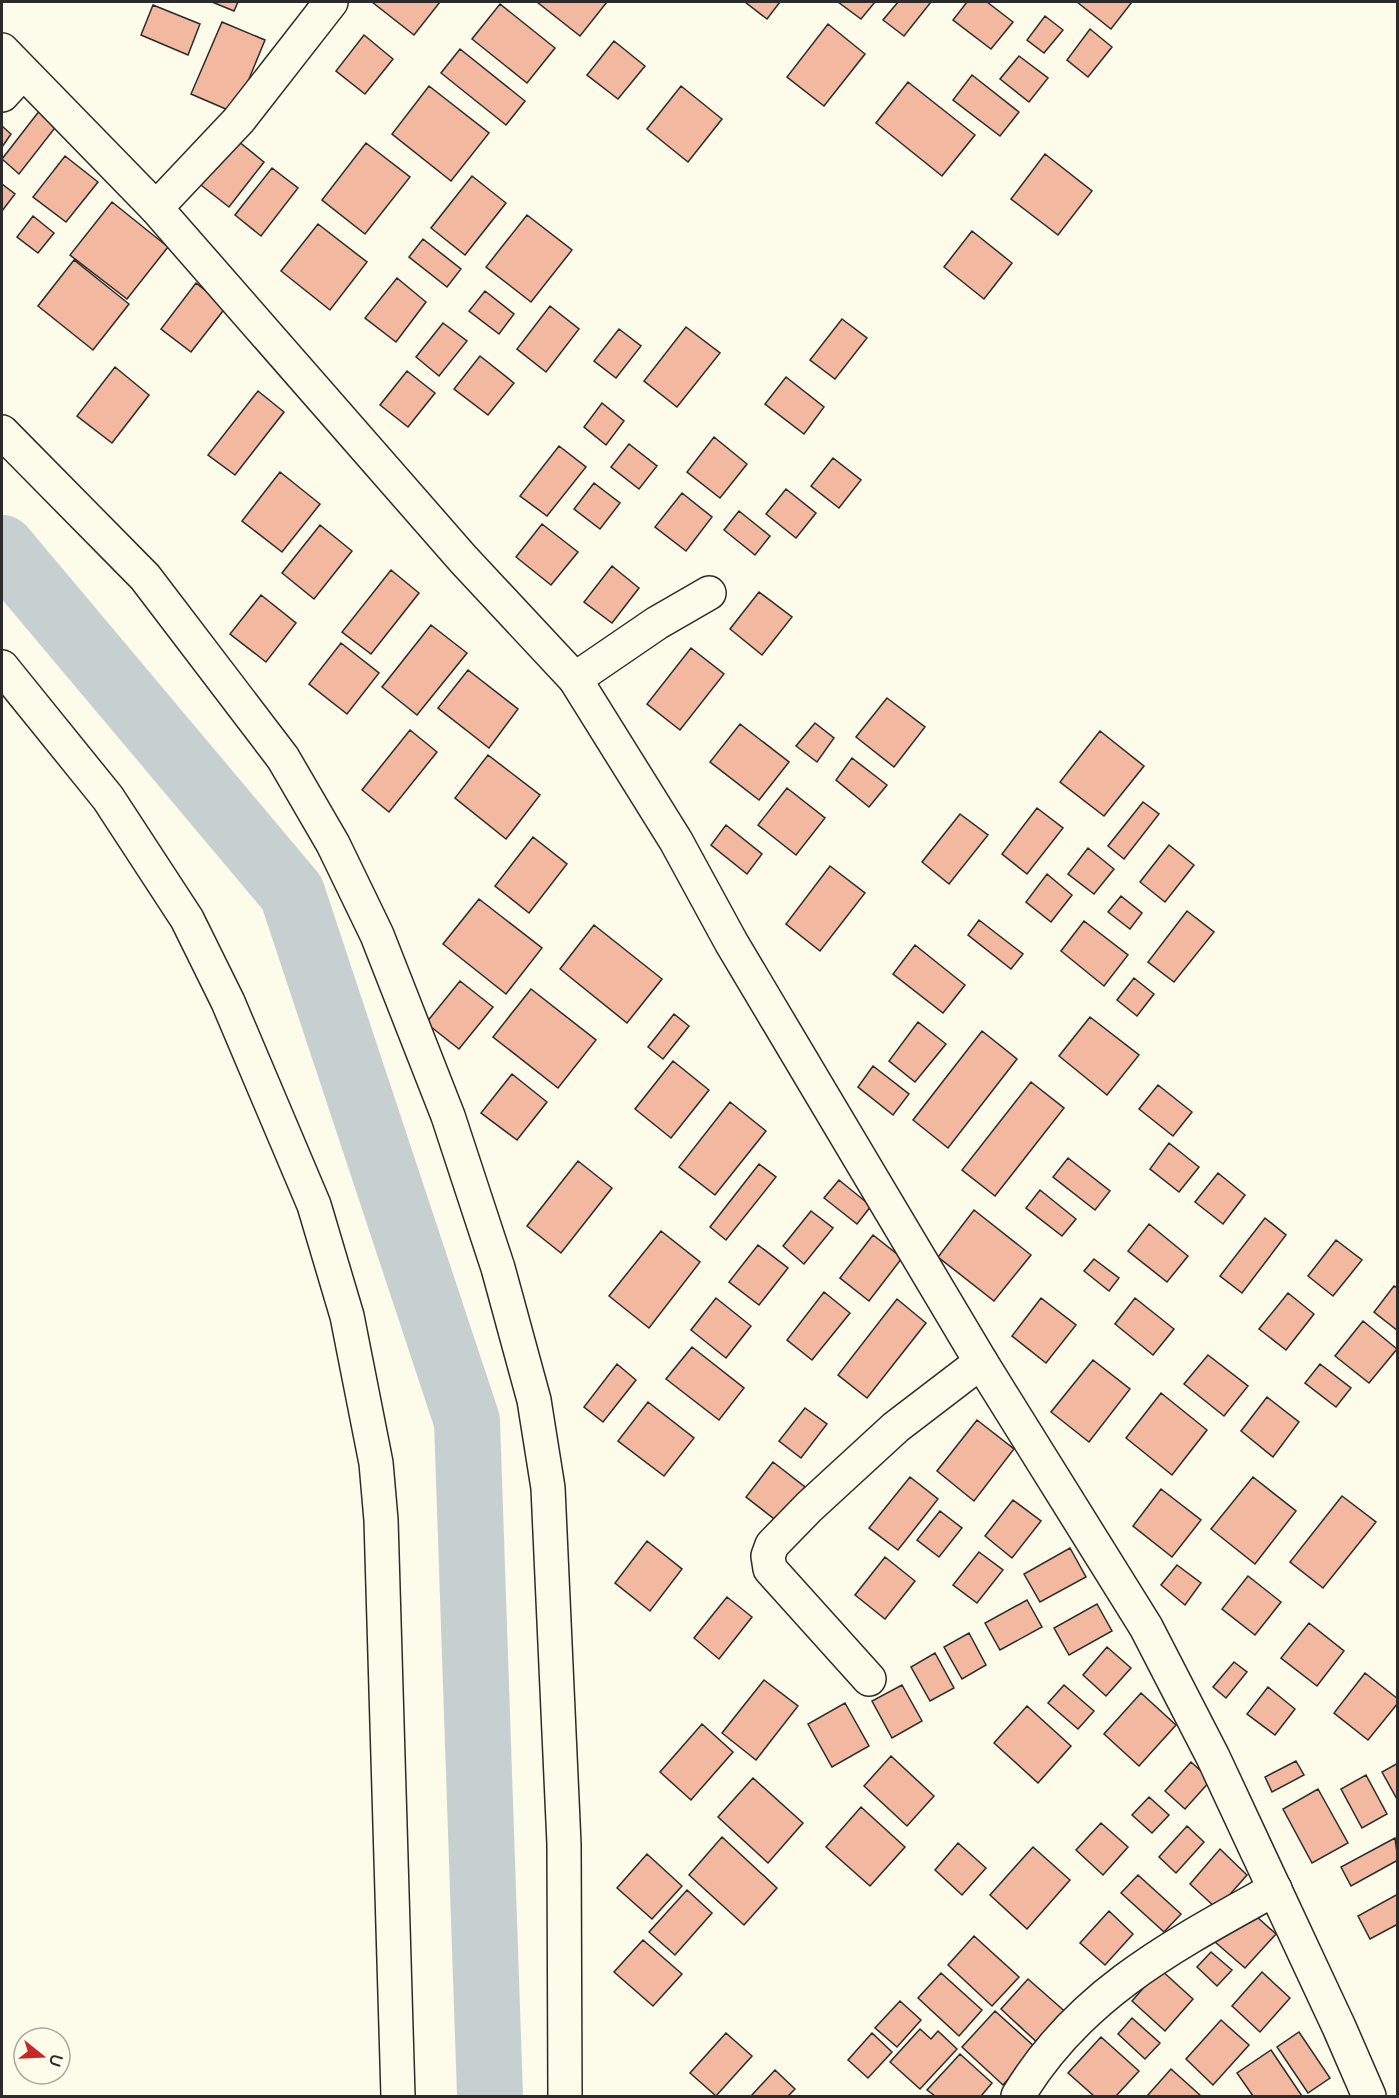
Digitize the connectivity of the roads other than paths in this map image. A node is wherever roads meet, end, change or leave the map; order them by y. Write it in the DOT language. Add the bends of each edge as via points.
graph roads {
  1 [pos="331,2"];
  2 [pos="9,72"];
  3 [pos="156,208"];
  4 [pos="2,432"];
  5 [pos="709,593"];
  6 [pos="2,667"];
  7 [pos="574,679"];
  8 [pos="981,1362"];
  9 [pos="869,1679"];
  10 [pos="1275,1889"];
  11 [pos="398,2097"];
  12 [pos="565,2097"];
  13 [pos="1018,2097"];
  14 [pos="1369,2097"];
  1 -- 3 [label="street" via="239,120"];
  2 -- 3 [label="street"];
  3 -- 7 [label="street" via="463,559"];
  4 -- 12 [label="street" via="145,577 283,758 333,844 377,935 448,1116 498,1268 534,1400 548,1488 564,1844"];
  5 -- 7 [label="street"];
  6 -- 11 [label="street" via="108,798 187,919 228,1002 314,1205 347,1316 376,1463 381,1520"];
  7 -- 8 [label="street" via="676,841"];
  8 -- 9 [label="street" via="878,1443 788,1528 772,1545 768,1556 770,1569"];
  8 -- 10 [label="street" via="1146,1627"];
  10 -- 13 [label="street" via="1168,1948 1135,1971 1055,2043"];
  10 -- 14 [label="street"];
}
